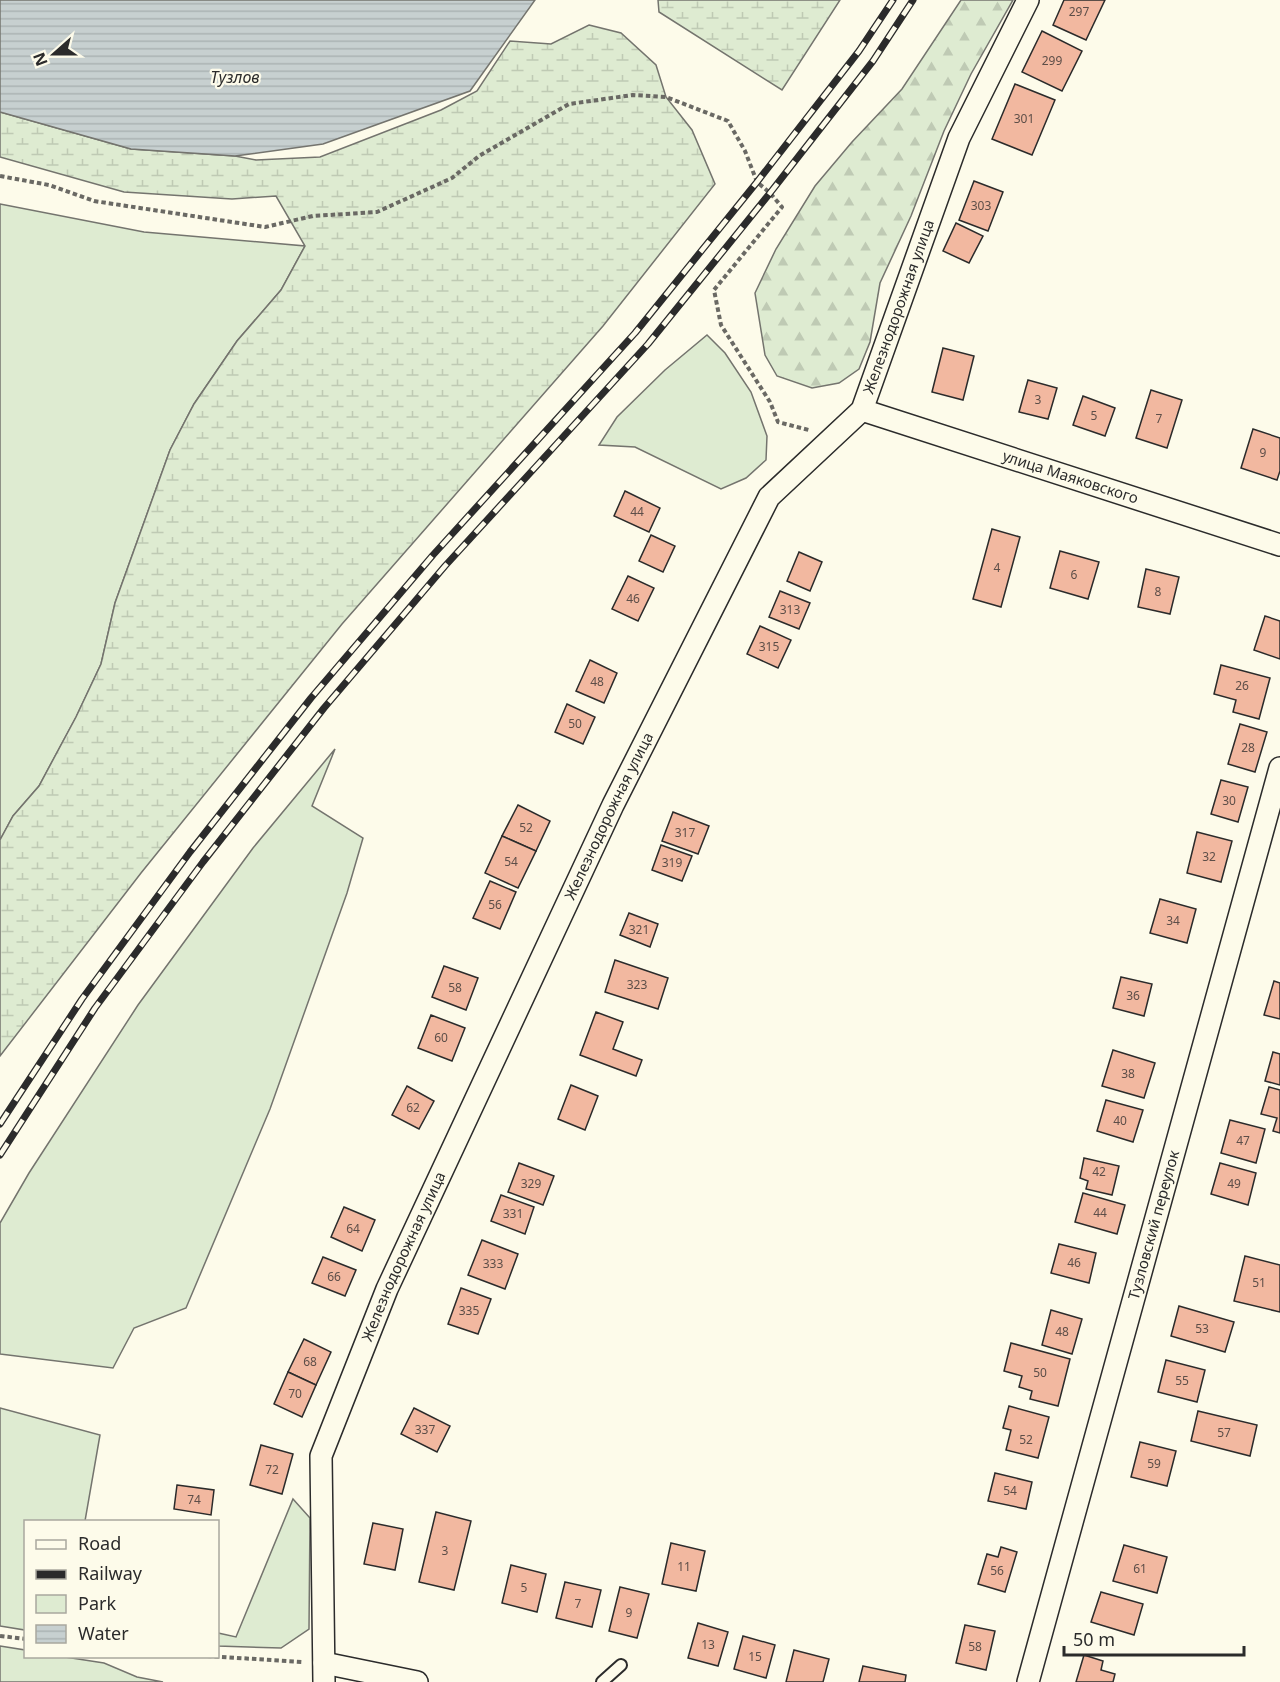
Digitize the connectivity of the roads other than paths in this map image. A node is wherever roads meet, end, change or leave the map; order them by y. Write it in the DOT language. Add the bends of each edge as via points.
graph roads {
  1 [pos="1028,0"];
  2 [pos="862,410"];
  3 [pos="1280,545"];
  4 [pos="1280,768"];
  5 [pos="621,1665"];
  6 [pos="324,1673"];
  7 [pos="417,1682"];
  8 [pos="602,1682"];
  9 [pos="1028,1682"];
  1 -- 2 [label="street, Железнодорожная улица" via="959,138"];
  2 -- 3 [label="street, улица Маяковского"];
  2 -- 6 [label="street, Железнодорожная улица" via="769,497 613,805 387,1289 321,1456"];
  4 -- 9 [label="street, Тузловский переулок"];
  5 -- 8 [label="lane"];
  6 -- 7 [label="street"];
}
